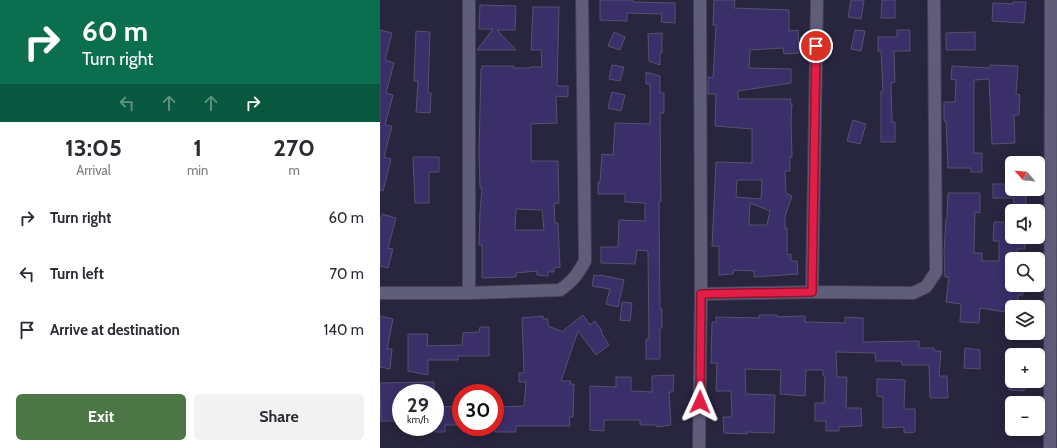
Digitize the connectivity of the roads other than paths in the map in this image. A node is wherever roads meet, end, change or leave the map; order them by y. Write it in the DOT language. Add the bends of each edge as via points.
graph roads {
  1 [pos="469,0"];
  2 [pos="582,0"];
  3 [pos="700,0"];
  4 [pos="817,0"];
  5 [pos="934,0"];
  6 [pos="1051,0"];
  7 [pos="812,292"];
  8 [pos="380,293"];
  9 [pos="469,293"];
  10 [pos="701,294"];
  11 [pos="1054,304"];
  12 [pos="699,448"];
  13 [pos="1050,448"];
  1 -- 9 [label="street"];
  2 -- 9 [label="street" via="585,261 571,283 560,290"];
  3 -- 10 [label="street"];
  4 -- 7 [label="street"];
  5 -- 7 [label="street" via="936,272 926,286 913,293"];
  6 -- 11 [label="street"];
  7 -- 10 [label="street"];
  8 -- 9 [label="street"];
  10 -- 12 [label="street"];
  11 -- 13 [label="street"];
}
